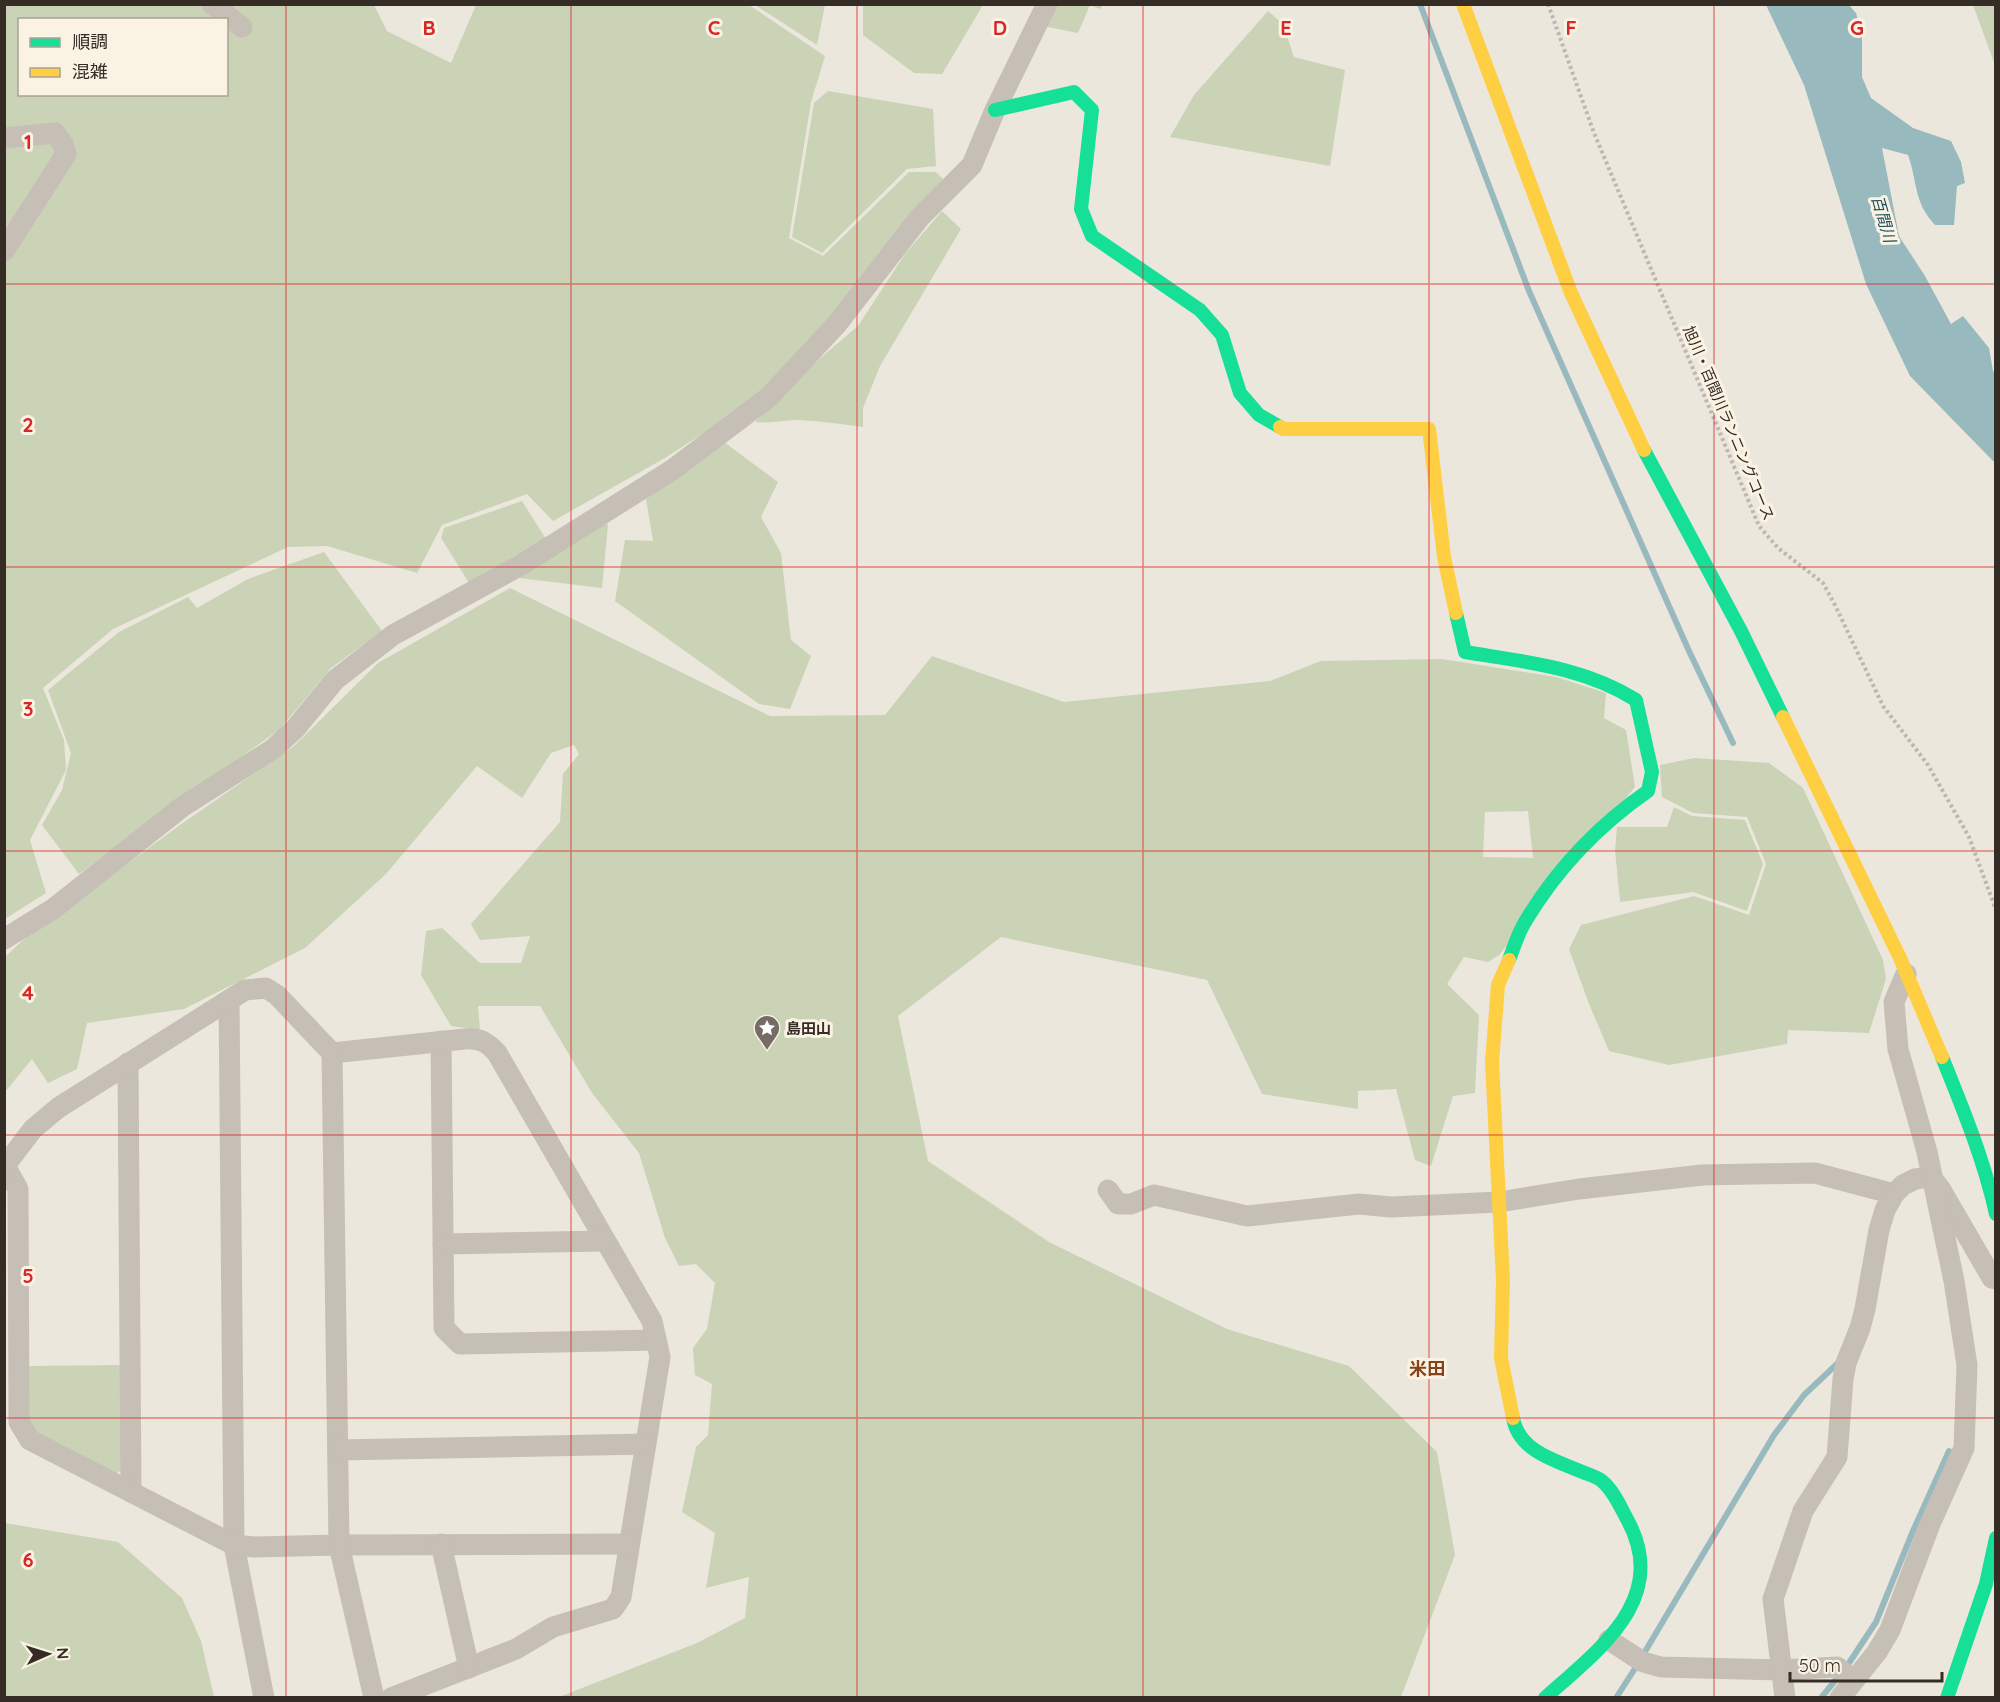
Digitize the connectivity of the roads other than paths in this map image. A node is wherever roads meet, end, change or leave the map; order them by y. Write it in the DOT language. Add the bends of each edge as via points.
graph roads {
  1 [pos="212,4"];
  2 [pos="1047,4"];
  3 [pos="1463,4"];
  4 [pos="242,27"];
  5 [pos="995,110"];
  6 [pos="4,138"];
  7 [pos="4,251"];
  8 [pos="4,939"];
  9 [pos="1906,974"];
  10 [pos="229,1000"];
  11 [pos="441,1041"];
  12 [pos="333,1053"];
  13 [pos="128,1063"];
  14 [pos="5,1166"];
  15 [pos="1931,1177"];
  16 [pos="1108,1190"];
  17 [pos="1894,1194"];
  18 [pos="1499,1202"];
  19 [pos="1995,1214"];
  20 [pos="605,1241"];
  21 [pos="443,1244"];
  22 [pos="1995,1279"];
  23 [pos="656,1340"];
  24 [pos="646,1444"];
  25 [pos="338,1449"];
  26 [pos="131,1492"];
  27 [pos="1995,1538"];
  28 [pos="441,1544"];
  29 [pos="629,1544"];
  30 [pos="234,1545"];
  31 [pos="339,1545"];
  32 [pos="1609,1640"];
  33 [pos="468,1668"];
  34 [pos="1781,1670"];
  35 [pos="1846,1674"];
  36 [pos="264,1698"];
  37 [pos="374,1698"];
  38 [pos="391,1698"];
  39 [pos="1545,1698"];
  40 [pos="1785,1698"];
  41 [pos="1840,1698"];
  42 [pos="1947,1698"];
  1 -- 4 [label="street"];
  2 -- 5 [label="street"];
  3 -- 9 [label="street" via="1571,293 1652,468 1741,631"];
  5 -- 8 [label="street" via="972,165 920,217 837,324 769,397 672,470 521,565 393,635 335,680 273,749 182,807 53,909"];
  5 -- 18 [label="street" via="1074,92 1092,110 1081,209 1092,236 1200,310 1222,335 1240,393 1259,415 1283,429 1429,429 1444,557 1465,652 1585,674 1619,687 1636,700 1652,772 1648,790 1621,810 1565,865 1524,923 1498,985 1492,1062"];
  6 -- 7 [label="street" via="55,133 66,154"];
  9 -- 15 [label="street" via="1894,1002 1898,1049"];
  9 -- 19 [label="street" via="1967,1118 1989,1182"];
  10 -- 12 [label="street" via="245,990 266,988"];
  10 -- 13 [label="street"];
  10 -- 30 [label="street"];
  11 -- 12 [label="street"];
  11 -- 20 [label="street" via="476,1038 489,1043"];
  11 -- 21 [label="street"];
  12 -- 25 [label="street"];
  13 -- 14 [label="street" via="58,1108 33,1129"];
  13 -- 26 [label="street"];
  14 -- 26 [label="street" via="18,1189 19,1422 30,1440"];
  15 -- 17 [label="street" via="1916,1179"];
  15 -- 22 [label="street"];
  15 -- 35 [label="street" via="1954,1281 1967,1365 1964,1448 1929,1524 1890,1630 1877,1652"];
  16 -- 18 [label="street" via="1118,1203 1131,1204 1154,1195 1247,1216 1359,1204 1391,1207"];
  17 -- 18 [label="street" via="1815,1173 1702,1175"];
  17 -- 34 [label="street" via="1879,1230 1863,1318 1846,1363 1837,1457 1803,1511 1773,1599"];
  18 -- 32 [label="street" via="1501,1358 1515,1429 1534,1451 1601,1480 1634,1532 1642,1565 1636,1598"];
  20 -- 21 [label="street"];
  20 -- 23 [label="street" via="652,1321"];
  21 -- 23 [label="street" via="444,1328 460,1344"];
  23 -- 24 [label="street" via="660,1357"];
  24 -- 25 [label="street"];
  24 -- 29 [label="street"];
  25 -- 31 [label="street"];
  26 -- 30 [label="street"];
  27 -- 42 [label="street" via="1986,1584"];
  28 -- 29 [label="street"];
  28 -- 31 [label="street"];
  28 -- 33 [label="street"];
  29 -- 33 [label="street" via="621,1597 613,1609 553,1627 516,1649"];
  30 -- 31 [label="street"];
  30 -- 36 [label="street"];
  31 -- 37 [label="street"];
  32 -- 34 [label="street" via="1640,1660 1661,1667"];
  32 -- 39 [label="street"];
  33 -- 38 [label="street"];
  34 -- 35 [label="street"];
  34 -- 40 [label="street"];
  35 -- 41 [label="street"];
}
